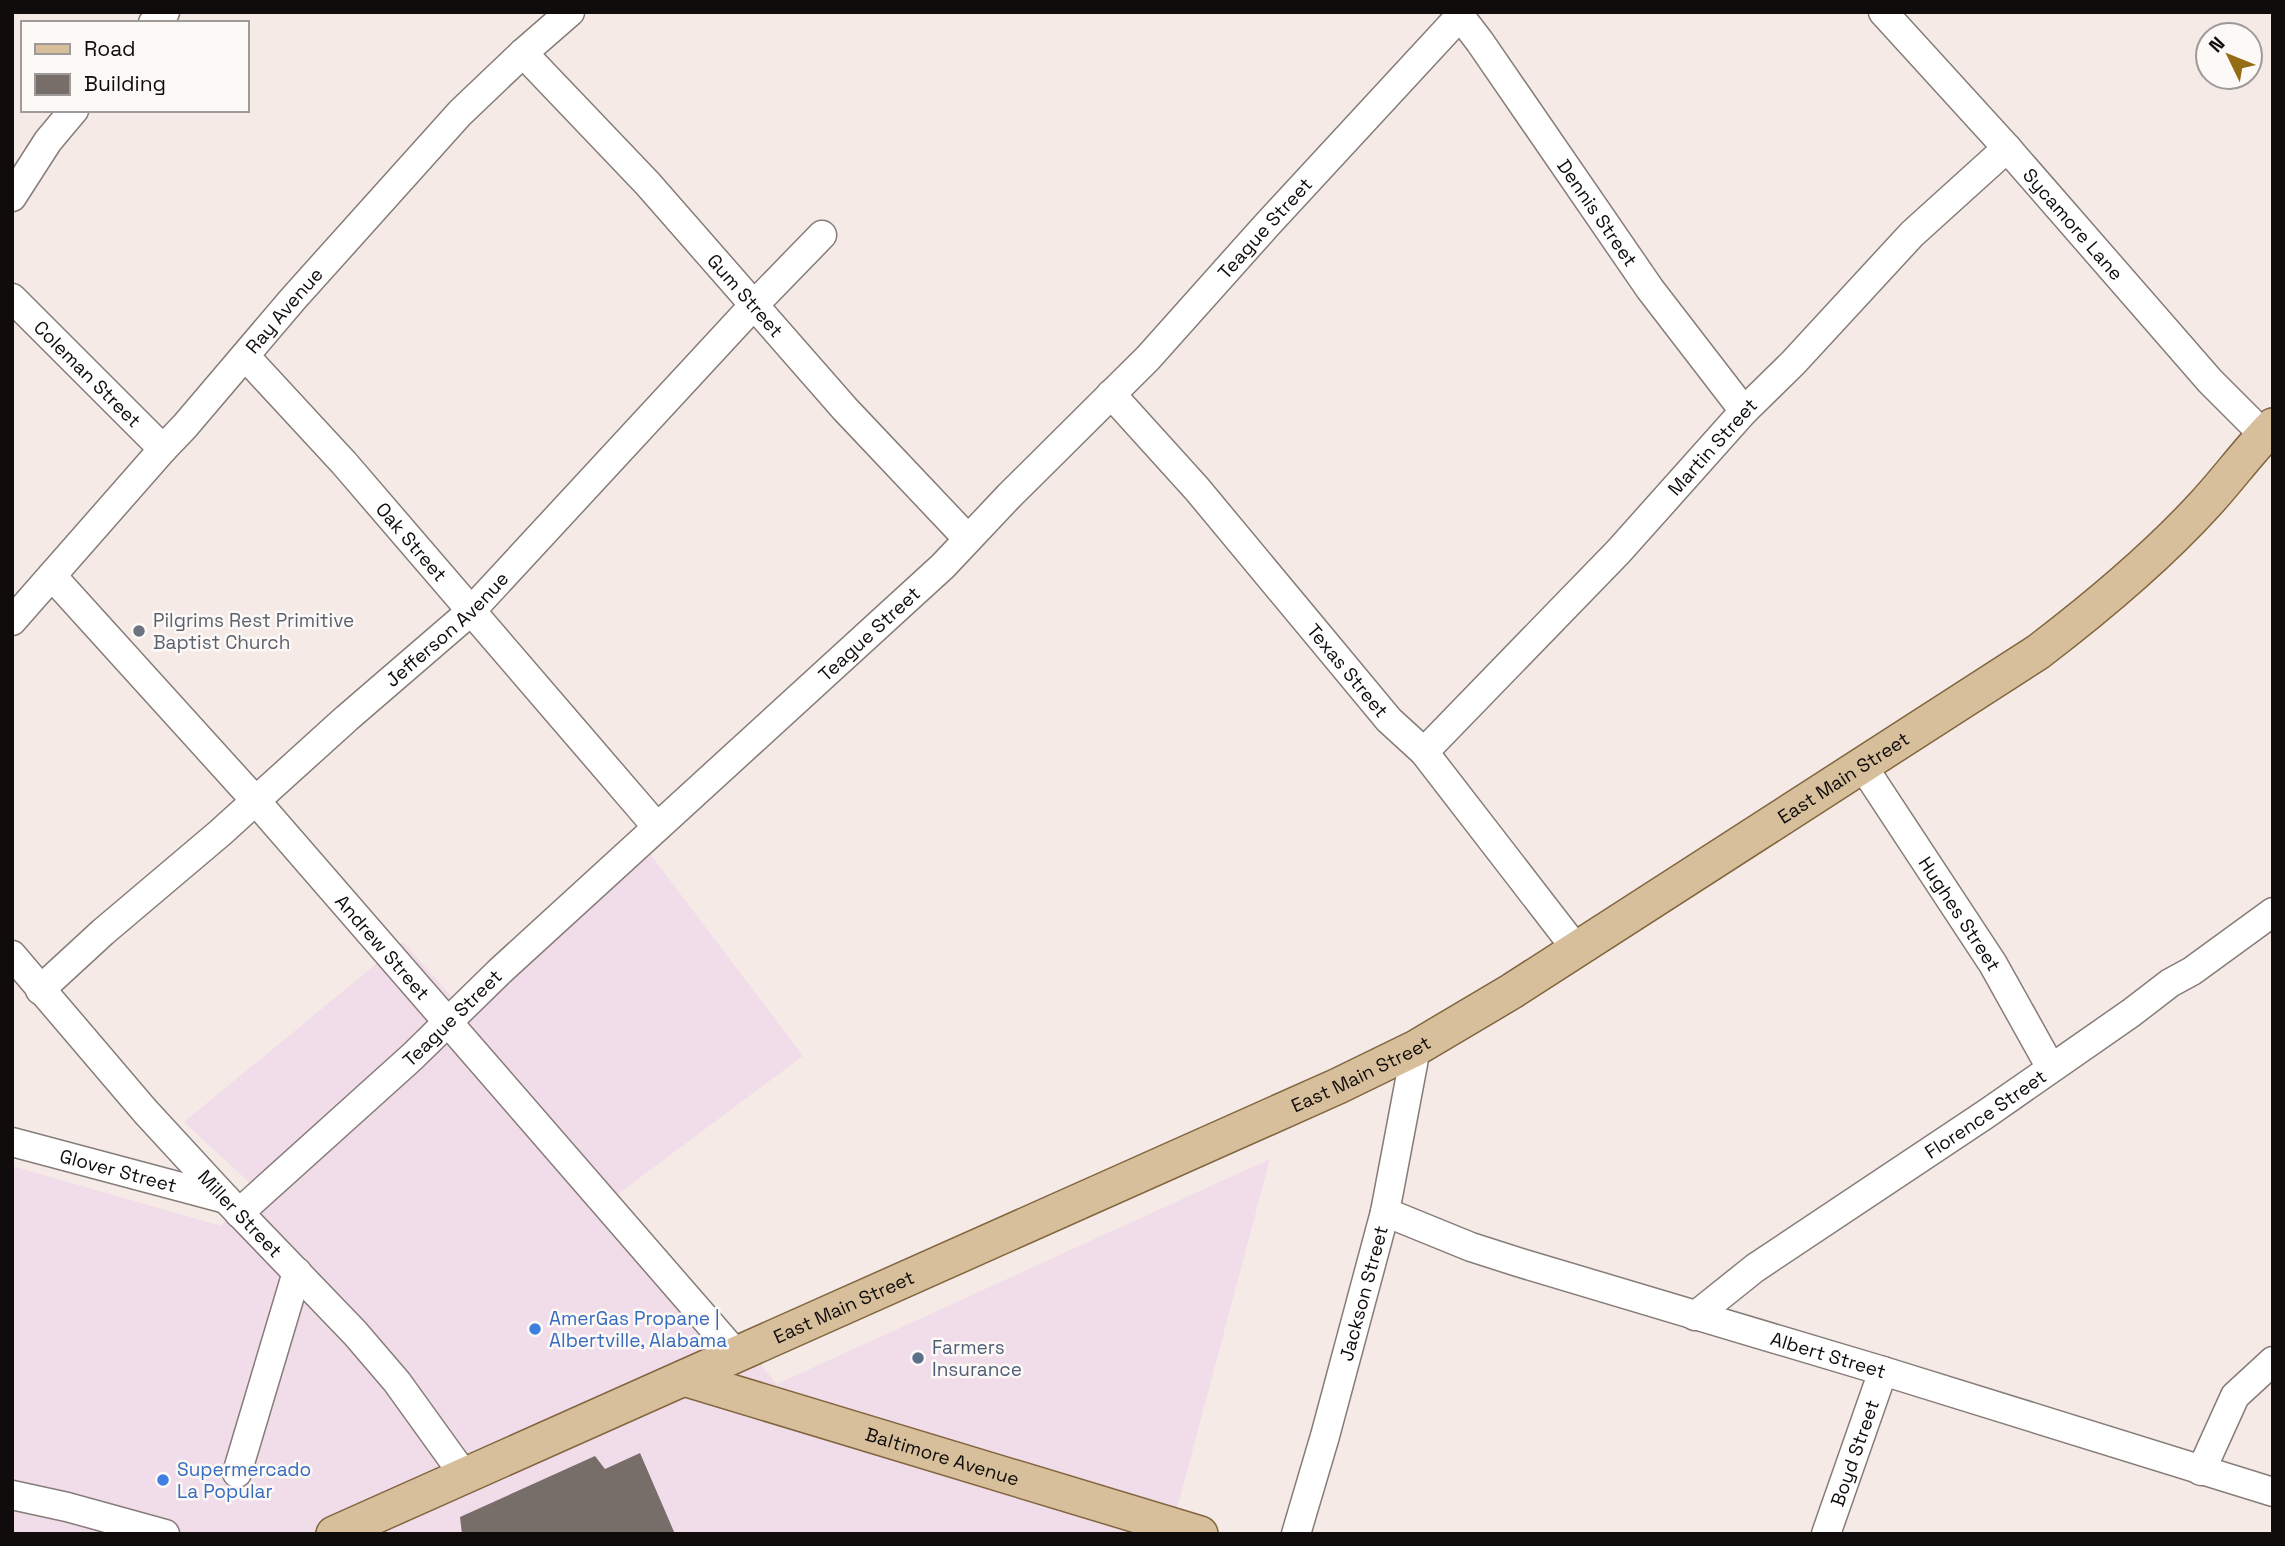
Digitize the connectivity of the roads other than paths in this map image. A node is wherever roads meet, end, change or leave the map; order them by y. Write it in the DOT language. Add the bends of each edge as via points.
graph roads {
  1 [pos="570,12"];
  2 [pos="1883,12"];
  3 [pos="1458,14"];
  4 [pos="523,53"];
  5 [pos="72,112"];
  6 [pos="2007,148"];
  7 [pos="12,197"];
  8 [pos="822,235"];
  9 [pos="12,298"];
  10 [pos="754,305"];
  11 [pos="246,356"];
  12 [pos="1111,394"];
  13 [pos="1744,411"];
  14 [pos="2268,431"];
  15 [pos="163,449"];
  16 [pos="968,539"];
  17 [pos="52,576"];
  18 [pos="470,612"];
  19 [pos="12,621"];
  20 [pos="1424,752"];
  21 [pos="1862,765"];
  22 [pos="255,800"];
  23 [pos="657,827"];
  24 [pos="2273,912"];
  25 [pos="1577,950"];
  26 [pos="12,955"];
  27 [pos="40,990"];
  28 [pos="447,1022"];
  29 [pos="1416,1048"];
  30 [pos="2051,1068"];
  31 [pos="12,1142"];
  32 [pos="232,1206"];
  33 [pos="1385,1212"];
  34 [pos="297,1272"];
  35 [pos="1695,1316"];
  36 [pos="736,1354"];
  37 [pos="2273,1361"];
  38 [pos="1883,1371"];
  39 [pos="684,1378"];
  40 [pos="2201,1471"];
  41 [pos="237,1473"];
  42 [pos="464,1475"];
  43 [pos="2273,1492"];
  44 [pos="12,1496"];
  45 [pos="165,1534"];
  46 [pos="334,1534"];
  47 [pos="1200,1534"];
  48 [pos="1296,1534"];
  49 [pos="1826,1534"];
  1 -- 4 [label="street, Ray Avenue"];
  2 -- 6 [label="street, Sycamore Lane"];
  3 -- 12 [label="street, Teague Street" via="1149,358"];
  3 -- 13 [label="street, Dennis Street" via="1650,289"];
  4 -- 10 [label="street, Gum Street" via="648,184"];
  4 -- 11 [label="street, Ray Avenue" via="460,113"];
  5 -- 7 [label="street"];
  6 -- 13 [label="street, Martin Street" via="1912,234"];
  6 -- 14 [label="street, Sycamore Lane" via="2210,381"];
  8 -- 10 [label="street, Jefferson Avenue"];
  9 -- 15 [label="street, Coleman Street"];
  10 -- 16 [label="street, Gum Street"];
  10 -- 18 [label="street, Jefferson Avenue"];
  11 -- 15 [label="street, Ray Avenue"];
  11 -- 18 [label="street, Oak Street"];
  12 -- 16 [label="street, Teague Street"];
  12 -- 20 [label="street, Texas Street" via="1197,489 1389,720"];
  13 -- 20 [label="street, Martin Street" via="1619,551"];
  14 -- 21 [label="main road, East Main Street" via="2172,538 2078,621 2038,652"];
  15 -- 17 [label="street, Ray Avenue"];
  16 -- 23 [label="street, Teague Street"];
  17 -- 19 [label="street, Ray Avenue"];
  17 -- 22 [label="street, Andrew Street"];
  18 -- 22 [label="street, Jefferson Avenue"];
  18 -- 23 [label="street, Oak Street"];
  20 -- 25 [label="street, Texas Street"];
  21 -- 25 [label="main road, East Main Street"];
  21 -- 30 [label="street, Hughes Street" via="1993,964"];
  22 -- 27 [label="street, Jefferson Avenue"];
  22 -- 28 [label="street, Andrew Street"];
  23 -- 28 [label="street, Teague Street"];
  24 -- 30 [label="street, Florence Street"];
  25 -- 29 [label="main road, East Main Street"];
  26 -- 27 [label="street, Miller Street"];
  27 -- 32 [label="street, Miller Street"];
  28 -- 32 [label="street, Teague Street" via="402,1066"];
  28 -- 36 [label="street, Andrew Street"];
  29 -- 33 [label="street, Jackson Street"];
  29 -- 36 [label="main road, East Main Street"];
  30 -- 35 [label="street, Florence Street" via="1755,1268"];
  31 -- 32 [label="street, Glover Street"];
  32 -- 34 [label="street, Miller Street"];
  33 -- 35 [label="street, Albert Street" via="1471,1247"];
  33 -- 48 [label="street, Jackson Street"];
  34 -- 41 [label="street"];
  34 -- 42 [label="street, Miller Street" via="397,1382"];
  35 -- 38 [label="street, Albert Street"];
  36 -- 39 [label="main road, East Main Street"];
  37 -- 40 [label="street" via="2235,1396"];
  38 -- 40 [label="street, Albert Street"];
  38 -- 49 [label="street, Boyd Street"];
  39 -- 42 [label="main road, East Main Street"];
  39 -- 47 [label="main road, Baltimore Avenue"];
  40 -- 43 [label="street, Albert Street"];
  42 -- 46 [label="main road, East Main Street"];
  44 -- 45 [label="street"];
}
